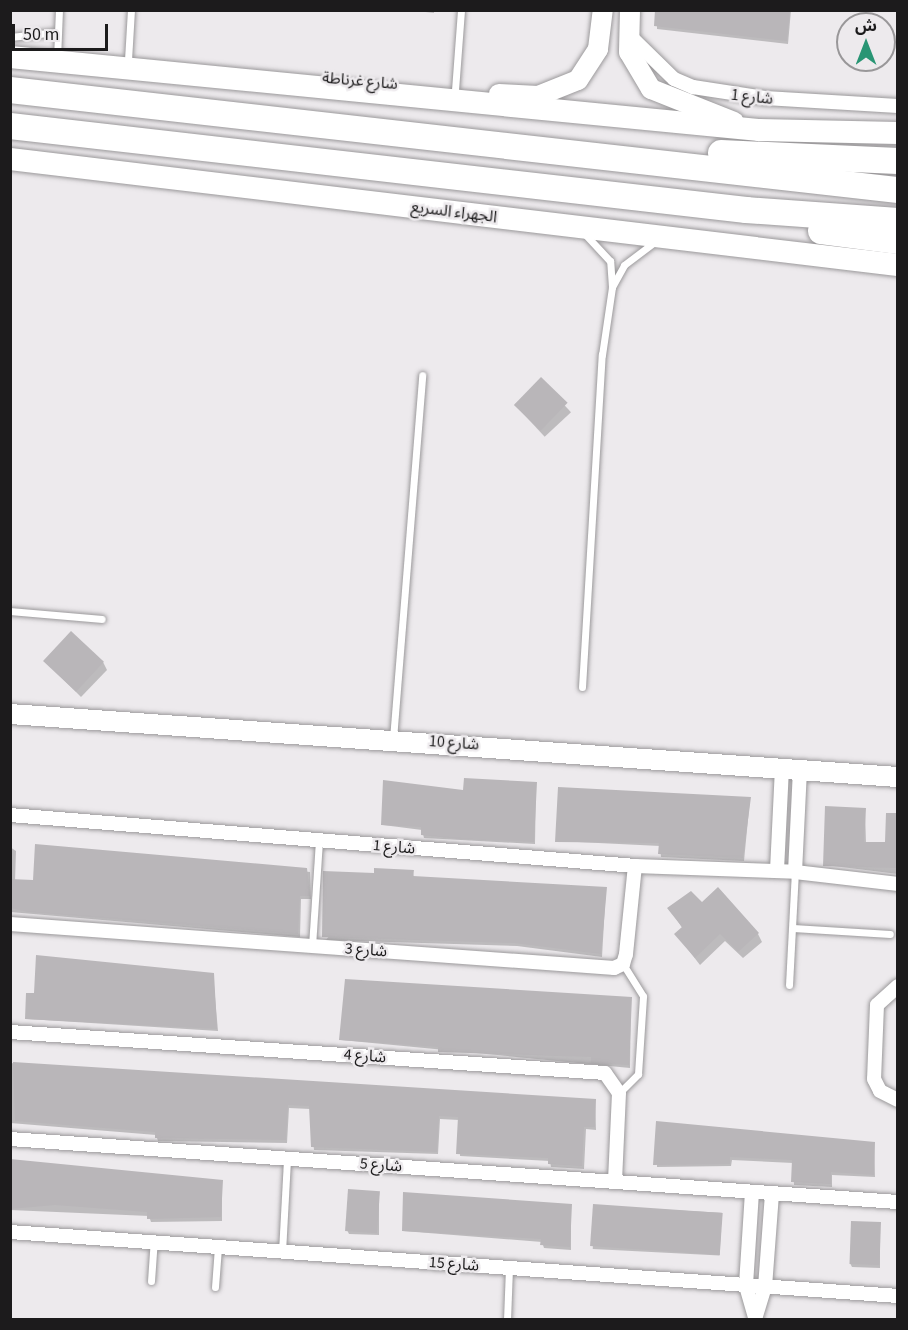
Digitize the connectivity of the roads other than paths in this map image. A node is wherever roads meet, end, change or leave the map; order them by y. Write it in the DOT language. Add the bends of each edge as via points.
graph roads {
  1 [pos="59,10"];
  2 [pos="131,10"];
  3 [pos="461,10"];
  4 [pos="603,10"];
  5 [pos="630,10"];
  6 [pos="602,30"];
  7 [pos="58,32"];
  8 [pos="628,34"];
  9 [pos="10,38"];
  10 [pos="10,57"];
  11 [pos="128,60"];
  12 [pos="59,62"];
  13 [pos="10,80"];
  14 [pos="10,90"];
  15 [pos="455,90"];
  16 [pos="86,99"];
  17 [pos="897,106"];
  18 [pos="14,128"];
  19 [pos="367,128"];
  20 [pos="759,130"];
  21 [pos="897,133"];
  22 [pos="14,160"];
  23 [pos="897,161"];
  24 [pos="897,190"];
  25 [pos="710,205"];
  26 [pos="897,221"];
  27 [pos="577,228"];
  28 [pos="660,239"];
  29 [pos="897,241"];
  30 [pos="897,265"];
  31 [pos="612,287"];
  32 [pos="422,375"];
  33 [pos="10,611"];
  34 [pos="102,619"];
  35 [pos="582,687"];
  36 [pos="10,714"];
  37 [pos="393,739"];
  38 [pos="791,769"];
  39 [pos="897,777"];
  40 [pos="10,815"];
  41 [pos="319,841"];
  42 [pos="635,866"];
  43 [pos="777,870"];
  44 [pos="795,872"];
  45 [pos="897,884"];
  46 [pos="10,924"];
  47 [pos="792,928"];
  48 [pos="890,934"];
  49 [pos="312,946"];
  50 [pos="623,964"];
  51 [pos="789,985"];
  52 [pos="897,986"];
  53 [pos="10,1032"];
  54 [pos="619,1093"];
  55 [pos="897,1100"];
  56 [pos="10,1139"];
  57 [pos="287,1159"];
  58 [pos="615,1182"];
  59 [pos="752,1192"];
  60 [pos="772,1193"];
  61 [pos="897,1202"];
  62 [pos="10,1232"];
  63 [pos="154,1242"];
  64 [pos="218,1247"];
  65 [pos="282,1252"];
  66 [pos="509,1268"];
  67 [pos="152,1281"];
  68 [pos="746,1286"];
  69 [pos="215,1287"];
  70 [pos="765,1287"];
  71 [pos="897,1296"];
  72 [pos="756,1318"];
  73 [pos="507,1320"];
  1 -- 7 [label="lane"];
  2 -- 11 [label="lane"];
  3 -- 15 [label="lane"];
  4 -- 6 [label="street, شارع غرناطة"];
  5 -- 8 [label="street"];
  6 -- 8 [label="street" via="612,38"];
  6 -- 15 [label="street, شارع غرناطة" via="586,72 553,92 520,96"];
  7 -- 9 [label="lane"];
  7 -- 12 [label="lane"];
  8 -- 17 [label="street, شارع 1" via="674,79 693,87 765,99"];
  8 -- 20 [label="street" via="631,59 651,89"];
  10 -- 12 [label="main road"];
  11 -- 12 [label="street, شارع غرناطة"];
  11 -- 15 [label="street, شارع غرناطة"];
  12 -- 20 [label="main road"];
  13 -- 16 [label="highway"];
  14 -- 16 [label="highway"];
  16 -- 19 [label="highway"];
  18 -- 25 [label="highway"];
  19 -- 23 [label="highway"];
  19 -- 24 [label="highway"];
  20 -- 21 [label="main road"];
  22 -- 27 [label="main road, الجهراء السريع"];
  25 -- 26 [label="highway"];
  25 -- 29 [label="highway" via="784,226"];
  27 -- 28 [label="main road, الجهراء السريع"];
  27 -- 31 [label="lane" via="610,261"];
  28 -- 30 [label="main road, الجهراء السريع"];
  28 -- 31 [label="lane" via="624,265"];
  31 -- 35 [label="lane" via="602,355"];
  32 -- 37 [label="lane"];
  33 -- 34 [label="lane"];
  36 -- 37 [label="street, شارع 10"];
  37 -- 38 [label="street, شارع 10"];
  38 -- 39 [label="street, شارع 10"];
  38 -- 43 [label="street"];
  38 -- 44 [label="street"];
  40 -- 41 [label="street, شارع 1"];
  41 -- 42 [label="street, شارع 1"];
  41 -- 49 [label="lane"];
  42 -- 43 [label="street, شارع 1"];
  42 -- 50 [label="street"];
  43 -- 44 [label="street, شارع 1"];
  44 -- 45 [label="street, شارع 1"];
  44 -- 47 [label="lane"];
  46 -- 49 [label="street, شارع 3"];
  47 -- 48 [label="lane"];
  47 -- 51 [label="lane"];
  49 -- 50 [label="street, شارع 3" via="614,968"];
  50 -- 54 [label="lane" via="643,996 638,1074"];
  52 -- 55 [label="street" via="877,1005 874,1079 880,1091"];
  53 -- 54 [label="street, شارع 4" via="605,1073"];
  54 -- 58 [label="street"];
  56 -- 57 [label="street, شارع 5"];
  57 -- 58 [label="street, شارع 5"];
  57 -- 65 [label="lane"];
  58 -- 59 [label="street, شارع 5"];
  59 -- 60 [label="street, شارع 5"];
  59 -- 68 [label="street"];
  60 -- 61 [label="street, شارع 5"];
  60 -- 70 [label="street"];
  62 -- 63 [label="street, شارع 15"];
  63 -- 64 [label="street, شارع 15"];
  63 -- 67 [label="lane"];
  64 -- 65 [label="street, شارع 15"];
  64 -- 69 [label="lane"];
  65 -- 66 [label="street, شارع 15"];
  66 -- 68 [label="street, شارع 15"];
  66 -- 73 [label="lane"];
  68 -- 70 [label="street, شارع 15"];
  68 -- 72 [label="street"];
  70 -- 71 [label="street, شارع 15"];
  70 -- 72 [label="street"];
}
